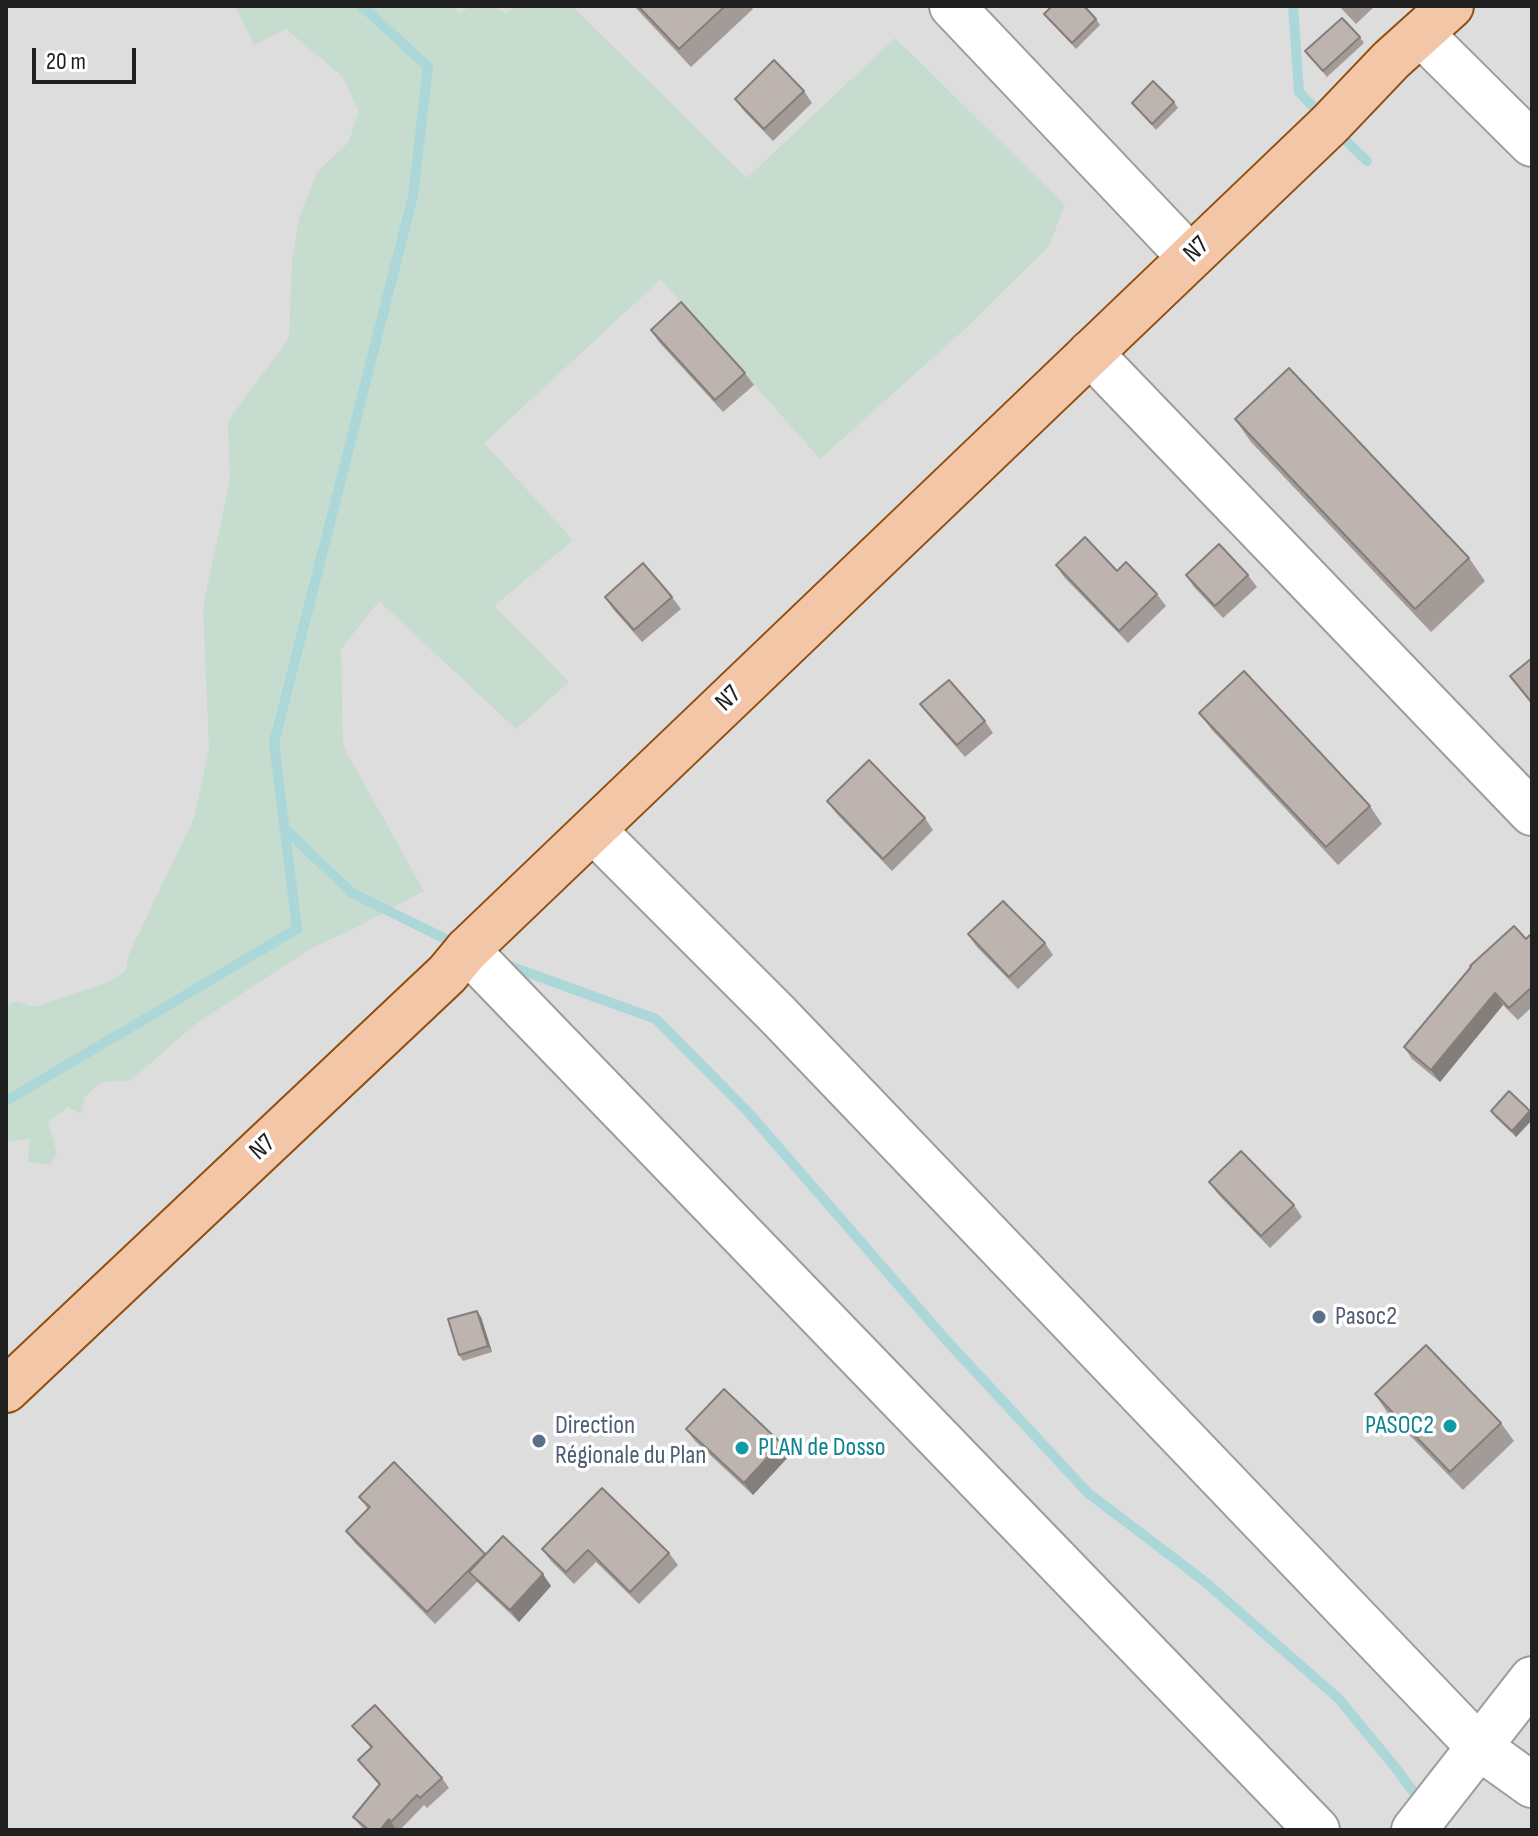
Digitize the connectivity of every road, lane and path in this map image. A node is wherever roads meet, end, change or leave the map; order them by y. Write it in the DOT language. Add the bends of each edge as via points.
graph roads {
  1 [pos="952,6"];
  2 [pos="1436,20"];
  3 [pos="1532,144"];
  4 [pos="1190,257"];
  5 [pos="1090,353"];
  6 [pos="1532,813"];
  7 [pos="593,830"];
  8 [pos="467,950"];
  9 [pos="6,1390"];
  10 [pos="1532,1679"];
  11 [pos="1479,1747"];
  12 [pos="1532,1785"];
  13 [pos="1317,1830"];
  14 [pos="1414,1830"];
  1 -- 4 [label="street"];
  2 -- 3 [label="street"];
  2 -- 4 [label="main road, N7"];
  4 -- 5 [label="main road, N7"];
  5 -- 6 [label="street"];
  5 -- 7 [label="main road, N7"];
  7 -- 8 [label="main road, N7"];
  7 -- 11 [label="street" via="777,1014"];
  8 -- 9 [label="main road, N7"];
  8 -- 13 [label="street"];
  10 -- 11 [label="street"];
  11 -- 12 [label="street"];
  11 -- 14 [label="street"];
}
